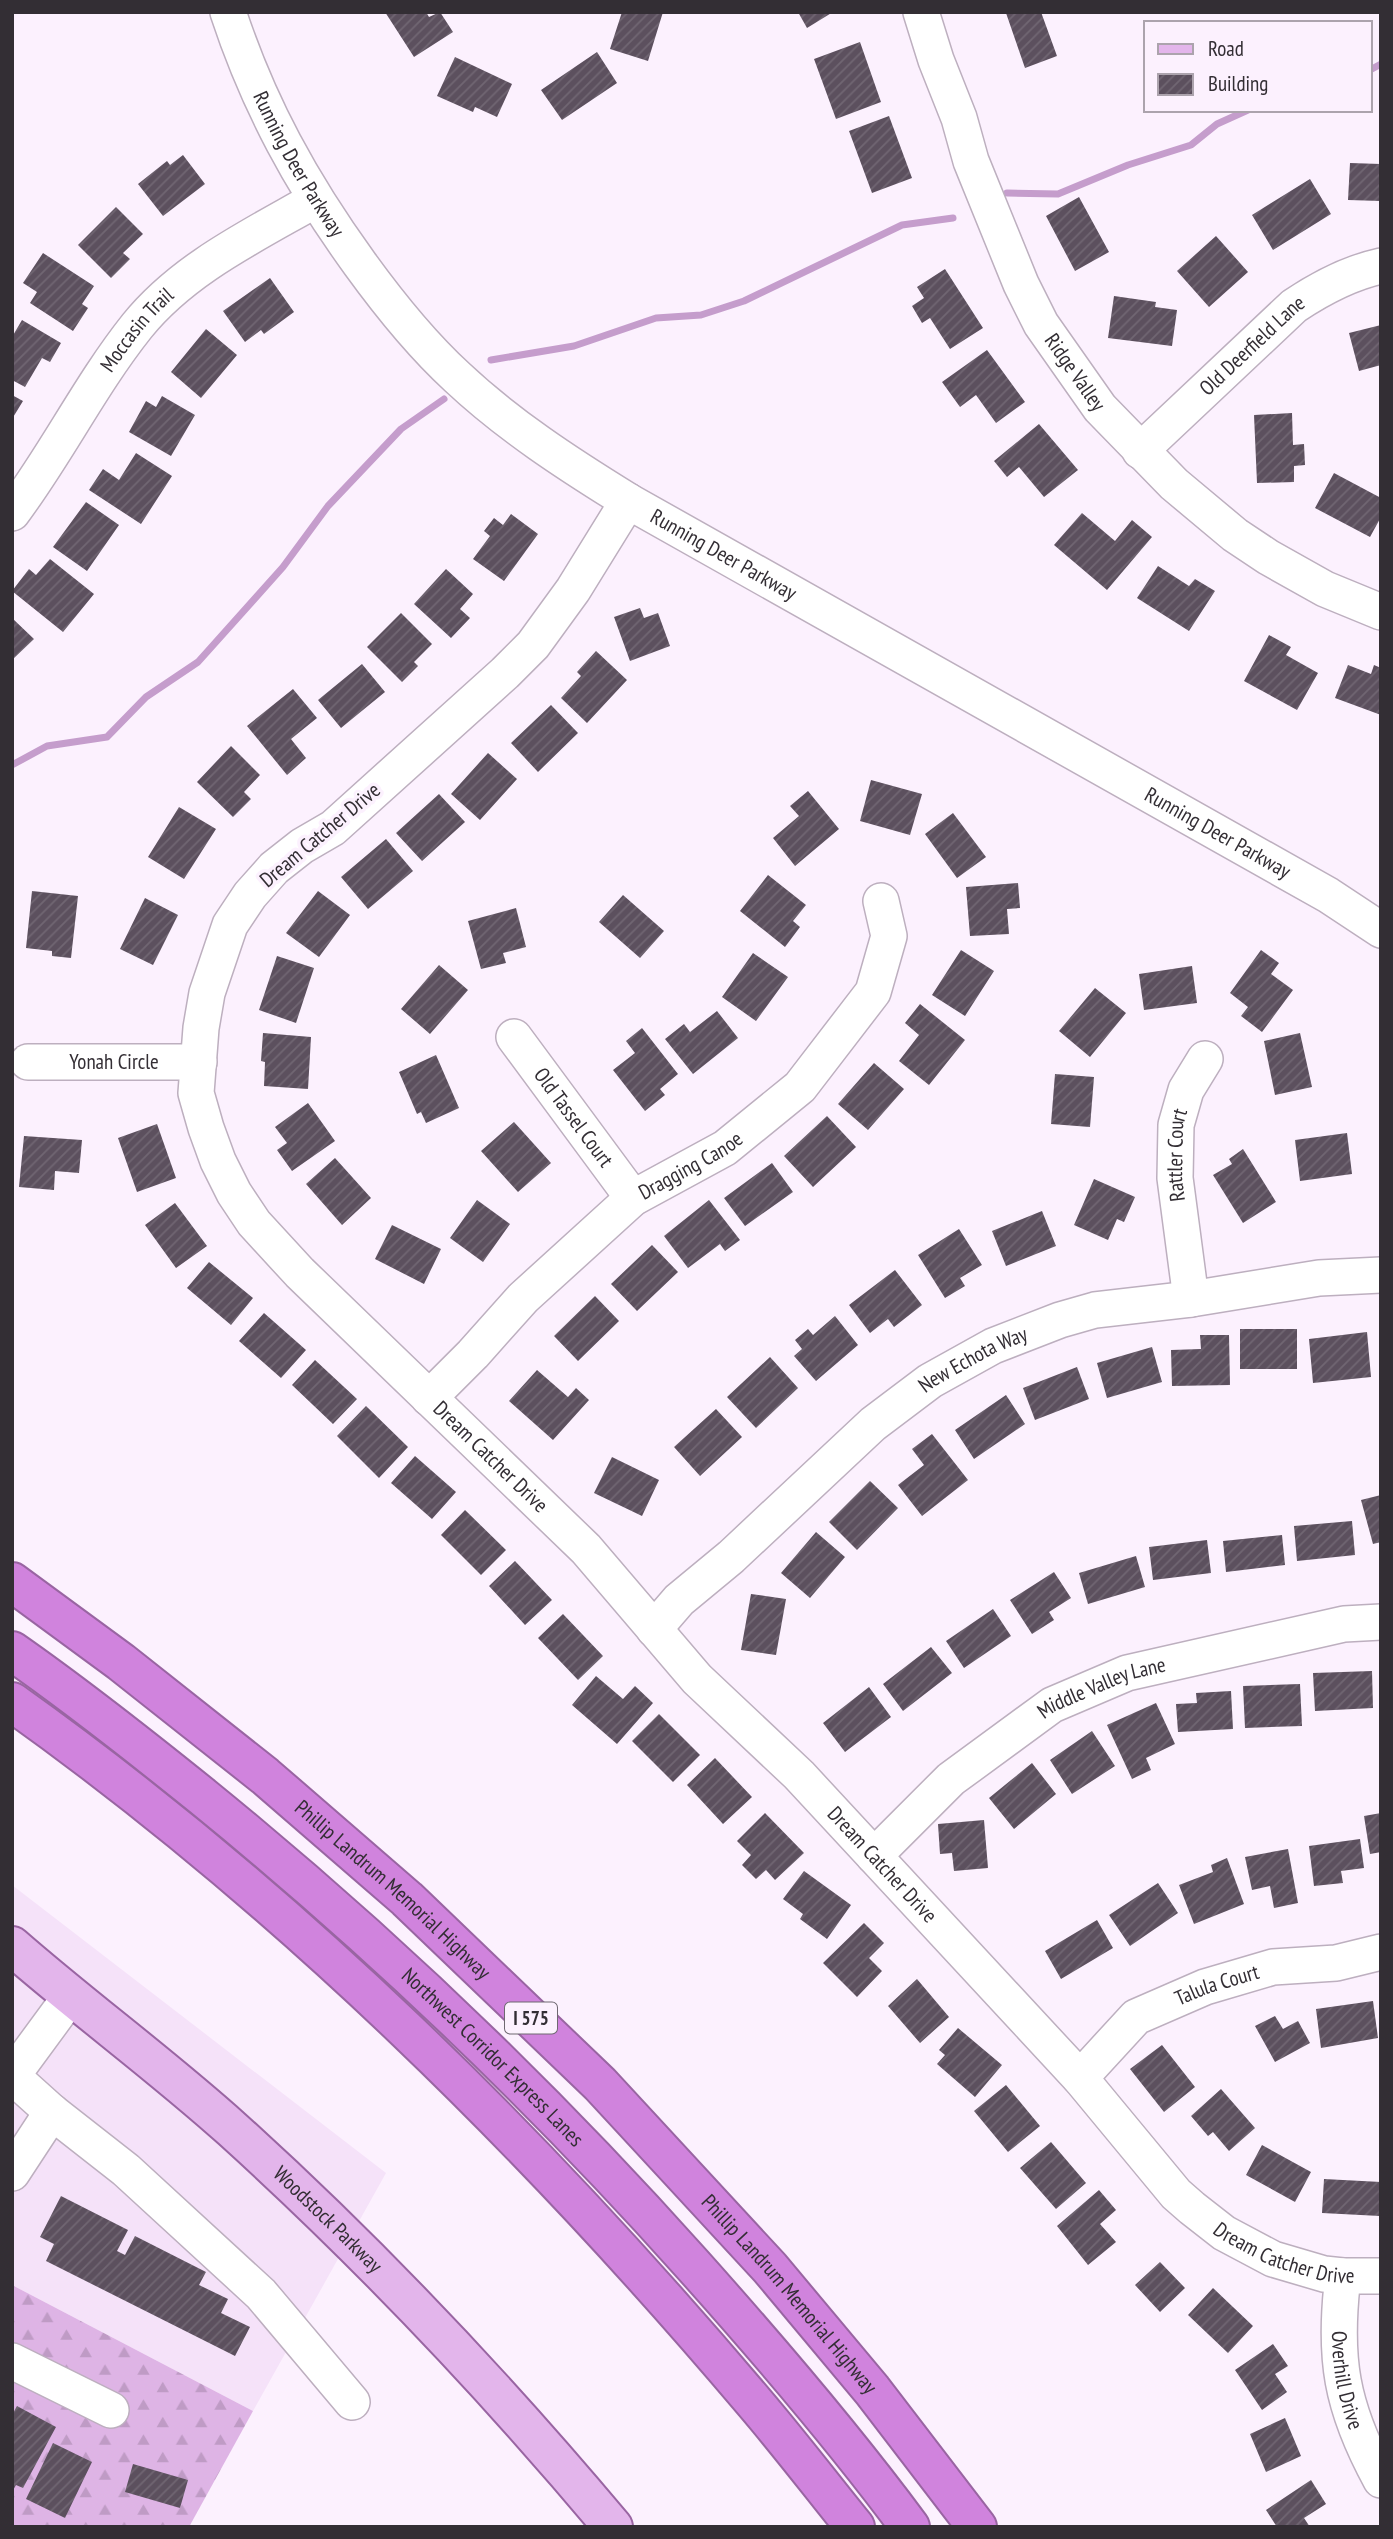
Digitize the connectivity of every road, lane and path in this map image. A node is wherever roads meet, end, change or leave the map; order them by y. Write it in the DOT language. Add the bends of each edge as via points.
graph roads {
  1 [pos="228,12"];
  2 [pos="921,12"];
  3 [pos="315,200"];
  4 [pos="1381,266"];
  5 [pos="1140,452"];
  6 [pos="628,501"];
  7 [pos="12,513"];
  8 [pos="1381,612"];
  9 [pos="881,901"];
  10 [pos="1381,930"];
  11 [pos="514,1037"];
  12 [pos="1205,1059"];
  13 [pos="27,1062"];
  14 [pos="199,1062"];
  15 [pos="633,1198"];
  16 [pos="1381,1275"];
  17 [pos="1191,1299"];
  18 [pos="429,1398"];
  19 [pos="12,1582"];
  20 [pos="1381,1622"];
  21 [pos="654,1629"];
  22 [pos="12,1651"];
  23 [pos="12,1702"];
  24 [pos="874,1856"];
  25 [pos="12,1946"];
  26 [pos="1381,1952"];
  27 [pos="70,1997"];
  28 [pos="12,2076"];
  29 [pos="1080,2078"];
  30 [pos="52,2112"];
  31 [pos="12,2173"];
  32 [pos="1343,2276"];
  33 [pos="1381,2276"];
  34 [pos="12,2361"];
  35 [pos="352,2402"];
  36 [pos="111,2410"];
  37 [pos="1381,2480"];
  38 [pos="613,2527"];
  39 [pos="855,2527"];
  40 [pos="910,2527"];
  41 [pos="977,2527"];
  1 -- 3 [label="street, Running Deer Parkway" via="260,95"];
  2 -- 5 [label="street, Ridge Valley" via="983,193 1041,324 1100,408"];
  3 -- 6 [label="street, Running Deer Parkway" via="380,292 455,375 538,442"];
  3 -- 7 [label="street, Moccasin Trail" via="205,265 158,304 113,360"];
  4 -- 5 [label="street, Old Deerfield Lane" via="1319,289 1294,306"];
  5 -- 8 [label="street, Ridge Valley" via="1246,542 1325,589"];
  6 -- 10 [label="street, Running Deer Parkway" via="1328,895"];
  6 -- 14 [label="street, Dream Catcher Drive" via="533,645 333,828 292,853 250,895 230,925 217,959 201,1028"];
  9 -- 15 [label="street, Dragging Canoe" via="889,936 873,992 800,1087 725,1148"];
  11 -- 15 [label="street, Old Tassel Court"];
  12 -- 17 [label="street, Rattler Court" via="1186,1090 1176,1125 1175,1178"];
  13 -- 14 [label="street, Yonah Circle"];
  14 -- 18 [label="street, Dream Catcher Drive" via="197,1093 206,1128 234,1193 254,1223"];
  15 -- 18 [label="street, Dragging Canoe" via="523,1298"];
  16 -- 17 [label="street, New Echota Way" via="1319,1278"];
  17 -- 21 [label="street, New Echota Way" via="1095,1310 1060,1320 993,1346 930,1381 873,1424 679,1600"];
  18 -- 21 [label="street, Dream Catcher Drive" via="586,1549"];
  19 -- 41 [label="highway, Phillip Landrum Memorial Highway / I 575" via="121,1661 265,1776 407,1899 600,2084 770,2268 872,2390"];
  20 -- 24 [label="street, Middle Valley Lane" via="1343,1624 1127,1673 1052,1705 951,1779"];
  21 -- 24 [label="street, Dream Catcher Drive" via="697,1679 799,1775"];
  22 -- 40 [label="highway, Northwest Corridor Express Lanes" via="263,1846 381,1948 496,2057 635,2200 770,2351"];
  23 -- 39 [label="highway" via="217,1861 381,2004 618,2246 755,2403"];
  24 -- 29 [label="street, Dream Catcher Drive"];
  25 -- 27 [label="main road, Woodstock Parkway"];
  26 -- 29 [label="street, Talula Court" via="1336,1963 1273,1967 1205,1987 1136,2017"];
  27 -- 28 [label="street"];
  27 -- 38 [label="main road, Woodstock Parkway" via="229,2127 362,2251 495,2390"];
  28 -- 30 [label="street"];
  29 -- 32 [label="street, Dream Catcher Drive" via="1176,2194 1208,2221 1273,2259"];
  30 -- 31 [label="street"];
  30 -- 35 [label="street" via="126,2170 261,2294"];
  32 -- 33 [label="street, Dream Catcher Drive"];
  32 -- 37 [label="street, Overhill Drive" via="1338,2328 1345,2397"];
  34 -- 36 [label="street"];
}
